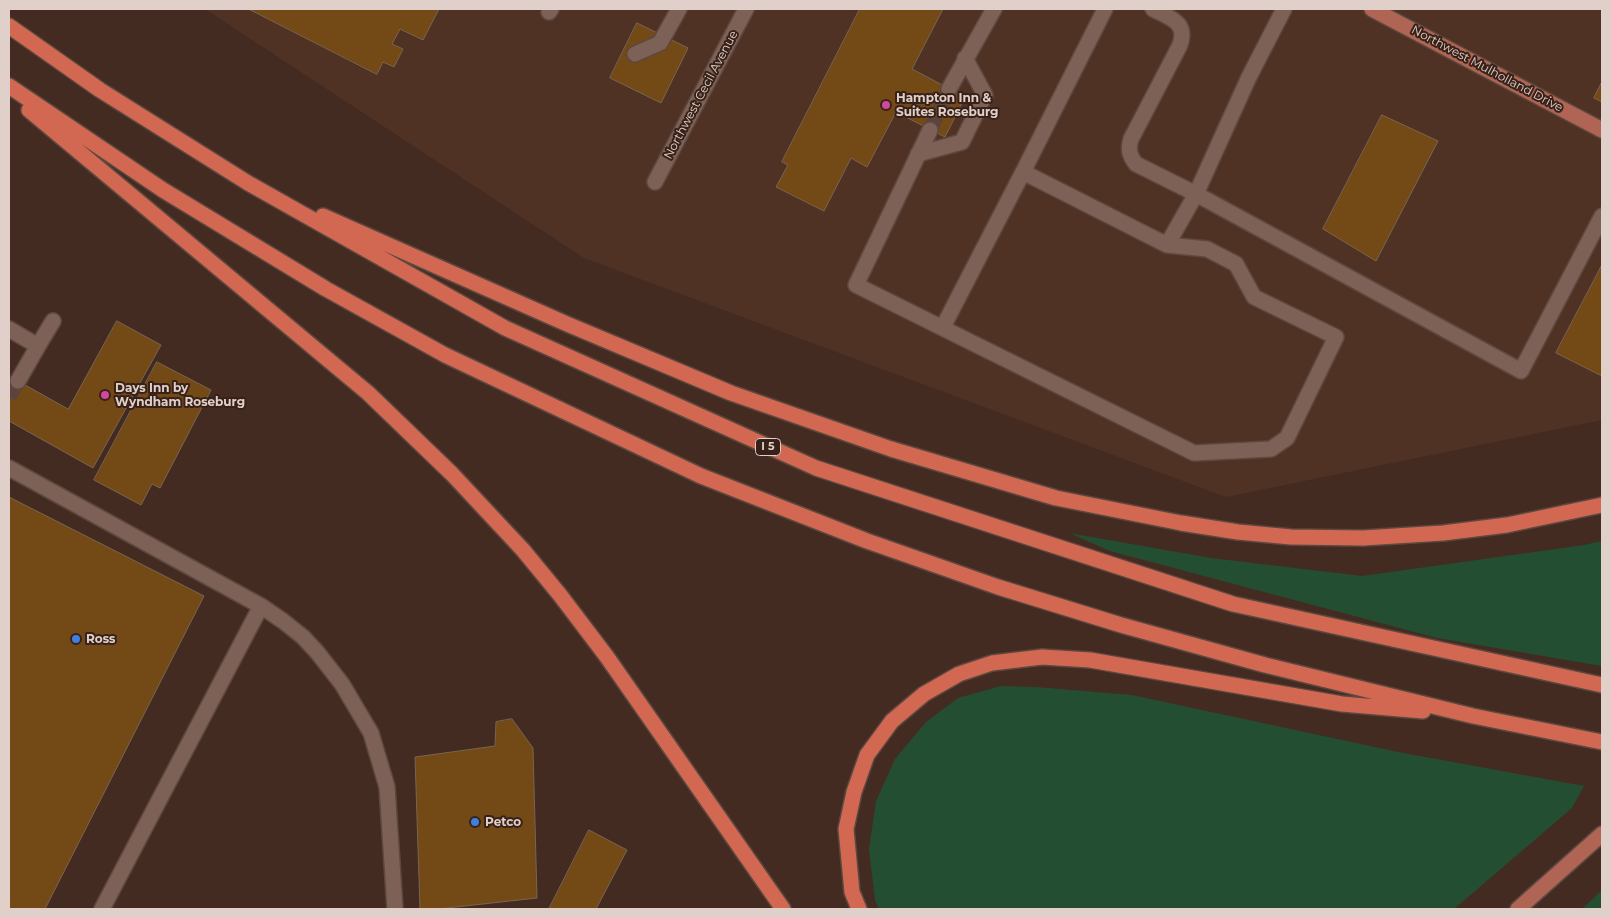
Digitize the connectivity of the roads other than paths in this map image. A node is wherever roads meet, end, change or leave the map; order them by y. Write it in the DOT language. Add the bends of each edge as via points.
graph roads {
  1 [pos="679,9"];
  2 [pos="746,9"];
  3 [pos="994,9"];
  4 [pos="1104,9"];
  5 [pos="1153,9"];
  6 [pos="1284,9"];
  7 [pos="1372,9"];
  8 [pos="9,26"];
  9 [pos="635,54"];
  10 [pos="965,58"];
  11 [pos="9,86"];
  12 [pos="949,89"];
  13 [pos="9,93"];
  14 [pos="930,130"];
  15 [pos="1602,130"];
  16 [pos="918,154"];
  17 [pos="1022,172"];
  18 [pos="655,182"];
  19 [pos="248,183"];
  20 [pos="1196,194"];
  21 [pos="1602,216"];
  22 [pos="1167,245"];
  23 [pos="53,322"];
  24 [pos="943,327"];
  25 [pos="9,329"];
  26 [pos="38,346"];
  27 [pos="18,381"];
  28 [pos="9,468"];
  29 [pos="1602,505"];
  30 [pos="261,606"];
  31 [pos="1602,685"];
  32 [pos="1473,716"];
  33 [pos="1602,742"];
  34 [pos="1602,834"];
  35 [pos="102,909"];
  36 [pos="395,909"];
  37 [pos="783,909"];
  38 [pos="859,909"];
  39 [pos="1518,909"];
  1 -- 9 [label="street" via="660,43"];
  2 -- 18 [label="street, Northwest Cecil Avenue"];
  3 -- 10 [label="street"];
  4 -- 17 [label="street"];
  5 -- 20 [label="street" via="1176,21 1183,36 1131,139 1130,157 1136,164"];
  6 -- 20 [label="street"];
  7 -- 15 [label="main road, Northwest Mulholland Drive"];
  8 -- 19 [label="highway, I 5" via="100,90"];
  10 -- 12 [label="street"];
  10 -- 16 [label="street" via="985,94 962,142"];
  11 -- 32 [label="highway" via="163,190 326,289 445,355 701,476 867,541 1083,614 1265,665"];
  13 -- 37 [label="highway" via="368,393 452,474 560,595"];
  14 -- 16 [label="street"];
  16 -- 24 [label="street" via="856,285"];
  17 -- 22 [label="street"];
  17 -- 24 [label="street"];
  19 -- 29 [label="highway" via="731,393 891,449 1056,498 1238,532 1363,538 1498,526"];
  19 -- 31 [label="highway, I 5" via="505,328 816,468 1233,604"];
  20 -- 21 [label="street" via="1521,371"];
  20 -- 22 [label="street"];
  22 -- 24 [label="street" via="1207,249 1236,264 1254,297 1336,337 1287,438 1271,449 1194,453"];
  23 -- 26 [label="street"];
  25 -- 26 [label="street"];
  26 -- 27 [label="street"];
  28 -- 30 [label="street"];
  30 -- 35 [label="street"];
  30 -- 36 [label="street" via="317,652 342,684 371,733 387,787"];
  32 -- 33 [label="highway"];
  32 -- 38 [label="highway" via="1342,704 1090,660 1042,657 992,663 959,674 924,694 892,721 867,755 846,829 852,892"];
  34 -- 39 [label="main road"];
}
